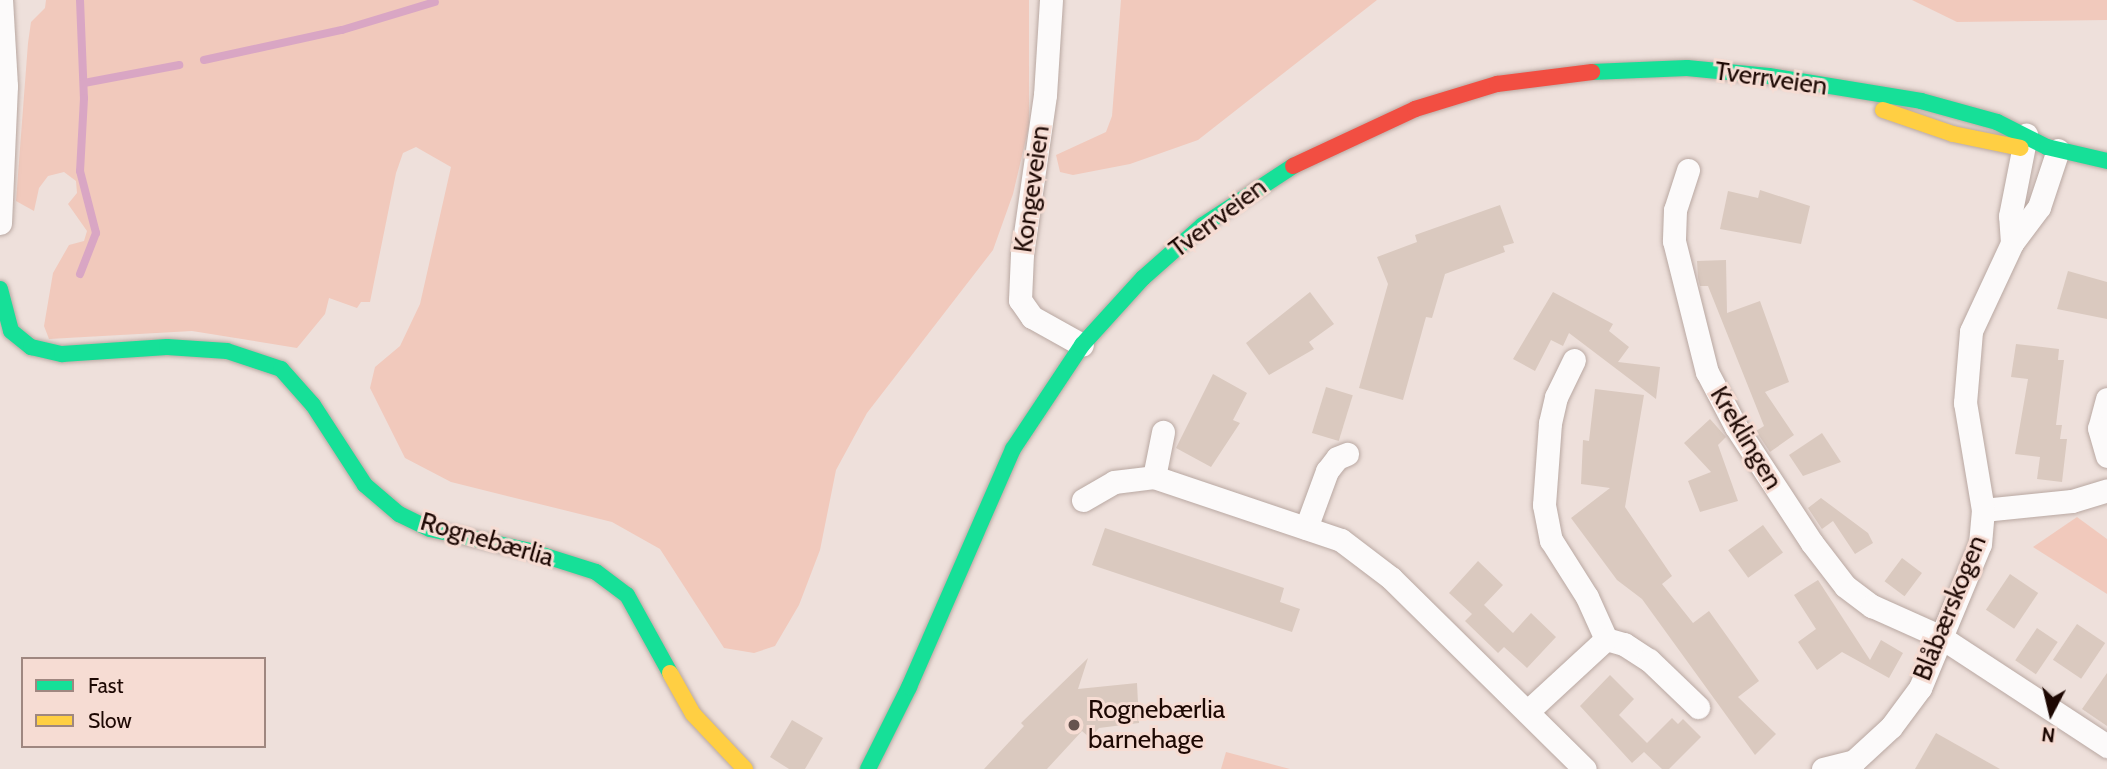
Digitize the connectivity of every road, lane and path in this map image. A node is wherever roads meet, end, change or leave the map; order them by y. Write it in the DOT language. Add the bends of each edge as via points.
graph roads {
  1 [pos="1,0"];
  2 [pos="1051,0"];
  3 [pos="1845,90"];
  4 [pos="2024,142"];
  5 [pos="2053,149"];
  6 [pos="2107,161"];
  7 [pos="1688,170"];
  8 [pos="0,223"];
  9 [pos="2012,243"];
  10 [pos="0,289"];
  11 [pos="1082,345"];
  12 [pos="1574,360"];
  13 [pos="2107,399"];
  14 [pos="1163,432"];
  15 [pos="1347,454"];
  16 [pos="2107,456"];
  17 [pos="1154,477"];
  18 [pos="2107,490"];
  19 [pos="1083,500"];
  20 [pos="1983,510"];
  21 [pos="1306,528"];
  22 [pos="1939,636"];
  23 [pos="1606,639"];
  24 [pos="1698,707"];
  25 [pos="1528,711"];
  26 [pos="2107,746"];
  27 [pos="1857,765"];
  28 [pos="745,769"];
  29 [pos="868,769"];
  30 [pos="1585,769"];
  31 [pos="1823,769"];
  1 -- 8 [label="street" via="6,100"];
  2 -- 11 [label="street, Kongeveien" via="1045,95 1022,254 1020,300 1031,317"];
  3 -- 4 [label="main road, Tverrveien" via="1912,121"];
  3 -- 4 [label="main road, Tverrveien" via="1959,111"];
  3 -- 11 [label="main road, Tverrveien" via="1744,73 1654,68 1531,78 1453,96 1343,139 1238,200 1143,278"];
  4 -- 5 [label="main road, Tverrveien"];
  4 -- 9 [label="street, Blåbærskogen" via="2010,216"];
  5 -- 6 [label="main road, Tverrveien"];
  5 -- 9 [label="street, Blåbærskogen" via="2039,207"];
  7 -- 22 [label="street, Kreklingen" via="1675,210 1674,241 1707,372 1736,427 1844,586 1872,606"];
  9 -- 20 [label="street, Blåbærskogen" via="1976,316 1967,347 1965,403"];
  10 -- 28 [label="main road, Rognebærlia" via="10,331 32,347 62,354 167,347 227,351 281,369 313,405 365,485 399,514 430,529 530,551 596,572 627,595 693,714"];
  11 -- 29 [label="main road, Tverrveien" via="1013,449 909,687"];
  12 -- 23 [label="street" via="1556,397 1544,505 1551,540 1587,597"];
  13 -- 16 [label="street" via="2099,428"];
  14 -- 17 [label="street"];
  15 -- 21 [label="street" via="1326,471"];
  17 -- 19 [label="street" via="1114,482"];
  17 -- 21 [label="street"];
  18 -- 20 [label="street" via="2071,501"];
  20 -- 22 [label="street, Blåbærskogen" via="1980,544"];
  21 -- 25 [label="street" via="1341,540 1391,578"];
  22 -- 26 [label="street, Kreklingen"];
  22 -- 27 [label="street, Blåbærskogen" via="1920,688"];
  23 -- 24 [label="street" via="1649,660"];
  23 -- 25 [label="street"];
  25 -- 30 [label="street"];
  27 -- 31 [label="street, Blåbærskogen"];
}
